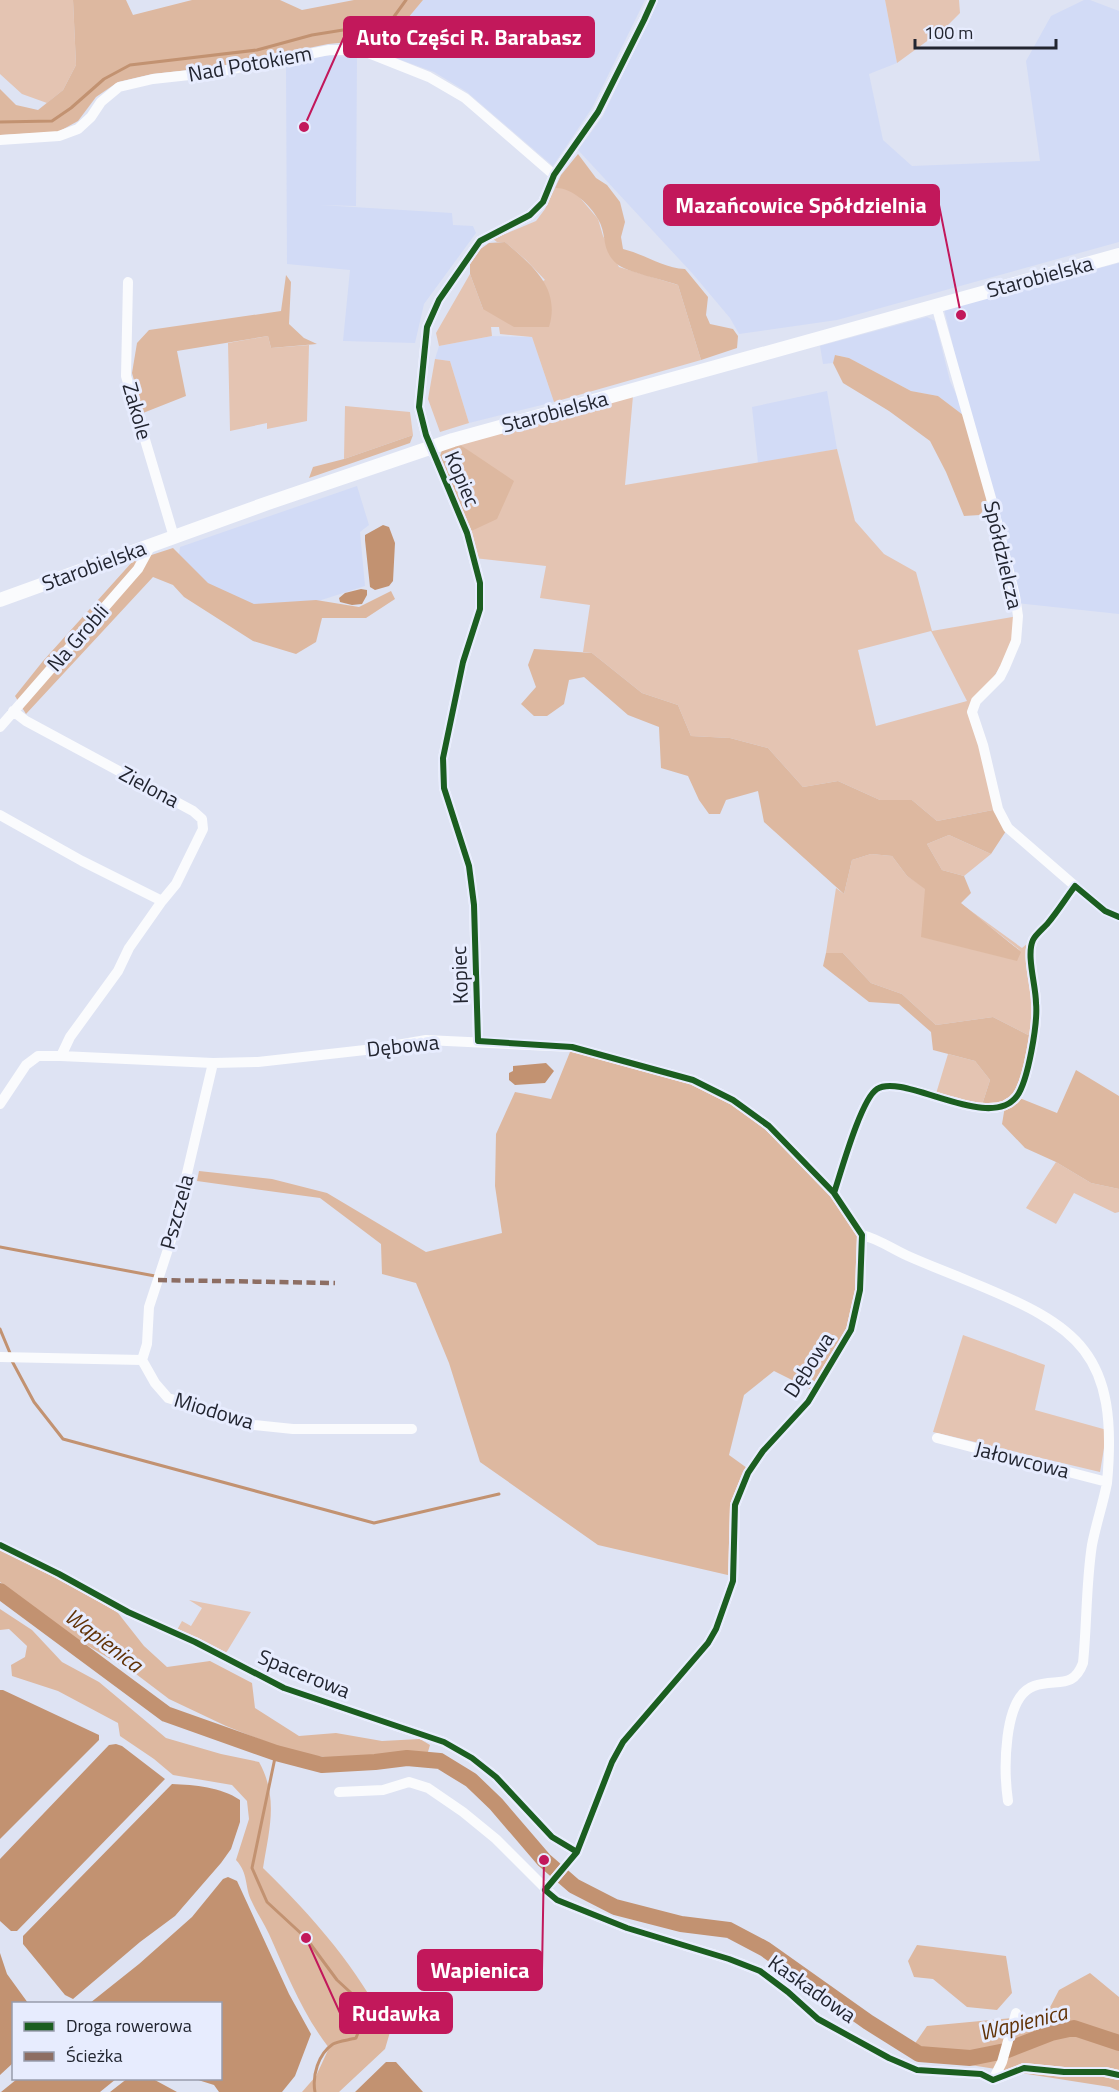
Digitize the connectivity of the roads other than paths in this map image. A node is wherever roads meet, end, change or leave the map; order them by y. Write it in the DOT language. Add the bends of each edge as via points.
graph roads {
  1 [pos="653,0"];
  2 [pos="0,140"];
  3 [pos="554,175"];
  4 [pos="1119,255"];
  5 [pos="128,282"];
  6 [pos="936,305"];
  7 [pos="431,447"];
  8 [pos="174,537"];
  9 [pos="151,545"];
  10 [pos="0,600"];
  11 [pos="13,711"];
  12 [pos="0,727"];
  13 [pos="0,815"];
  14 [pos="162,901"];
  15 [pos="478,1041"];
  16 [pos="61,1056"];
  17 [pos="213,1063"];
  18 [pos="0,1104"];
  19 [pos="834,1193"];
  20 [pos="862,1234"];
  21 [pos="0,1357"];
  22 [pos="142,1360"];
  23 [pos="412,1429"];
  24 [pos="937,1438"];
  25 [pos="1107,1482"];
  26 [pos="0,1545"];
  27 [pos="339,1792"];
  28 [pos="1008,1801"];
  29 [pos="577,1852"];
  30 [pos="549,1886"];
  31 [pos="1016,2013"];
  32 [pos="1119,2075"];
  33 [pos="993,2080"];
  1 -- 3 [label="street, Kopiec" via="598,112"];
  2 -- 3 [label="street, Nad Potokiem" via="59,136 78,129 119,87 329,50 361,50 429,77 465,98"];
  3 -- 7 [label="street, Kopiec" via="543,202 530,215 480,241 439,300 427,327 419,407"];
  4 -- 6 [label="street, Starobielska"];
  5 -- 8 [label="street, Zakole" via="126,376"];
  6 -- 7 [label="street, Starobielska"];
  6 -- 19 [label="street, Spółdzielcza" via="991,498 1018,616 1016,641 1005,667 976,701 972,712 998,809 1008,828 1075,886 1033,939 1030,951 1037,1005 1035,1038 1017,1097 1005,1106 988,1109 891,1085 877,1089 865,1104"];
  7 -- 8 [label="street, Starobielska"];
  7 -- 15 [label="street, Kopiec" via="467,533 480,583 480,609 463,662 443,758 444,788 472,885"];
  8 -- 9 [label="street, Starobielska"];
  9 -- 10 [label="street, Starobielska"];
  9 -- 11 [label="street, Na Grobli" via="138,569"];
  11 -- 12 [label="street, Na Grobli"];
  11 -- 14 [label="street, Zielona" via="202,819 203,829 176,884"];
  13 -- 14 [label="street"];
  14 -- 16 [label="street, Zielona"];
  15 -- 17 [label="street, Dębowa" via="426,1040 351,1052"];
  15 -- 19 [label="street, Dębowa" via="572,1047 693,1080 733,1100 769,1126"];
  16 -- 17 [label="street, Dębowa"];
  16 -- 18 [label="street" via="38,1056 26,1065"];
  17 -- 22 [label="street, Pszczela" via="172,1237 149,1307"];
  19 -- 20 [label="street, Dębowa"];
  20 -- 25 [label="street" via="1040,1312 1077,1337 1105,1375 1112,1403"];
  20 -- 29 [label="street, Dębowa" via="861,1290 851,1330 808,1402 748,1473 735,1505 733,1581 716,1629 623,1742"];
  21 -- 22 [label="street"];
  22 -- 23 [label="street, Miodowa" via="168,1398 254,1425"];
  24 -- 25 [label="street, Jałowcowa"];
  25 -- 28 [label="street" via="1092,1545 1083,1663 1071,1681 1032,1686 1013,1708 1005,1778"];
  26 -- 29 [label="street, Spacerowa" via="284,1688 444,1742 496,1777 552,1837"];
  27 -- 30 [label="street, Kaskadowa" via="384,1790 409,1782 428,1788 463,1812"];
  29 -- 30 [label="street, Dębowa"];
  30 -- 33 [label="street, Kaskadowa" via="557,1900 627,1928 760,1971 818,2019 889,2058 917,2070 981,2074"];
  31 -- 33 [label="street"];
  32 -- 33 [label="street" via="1024,2068"];
}
